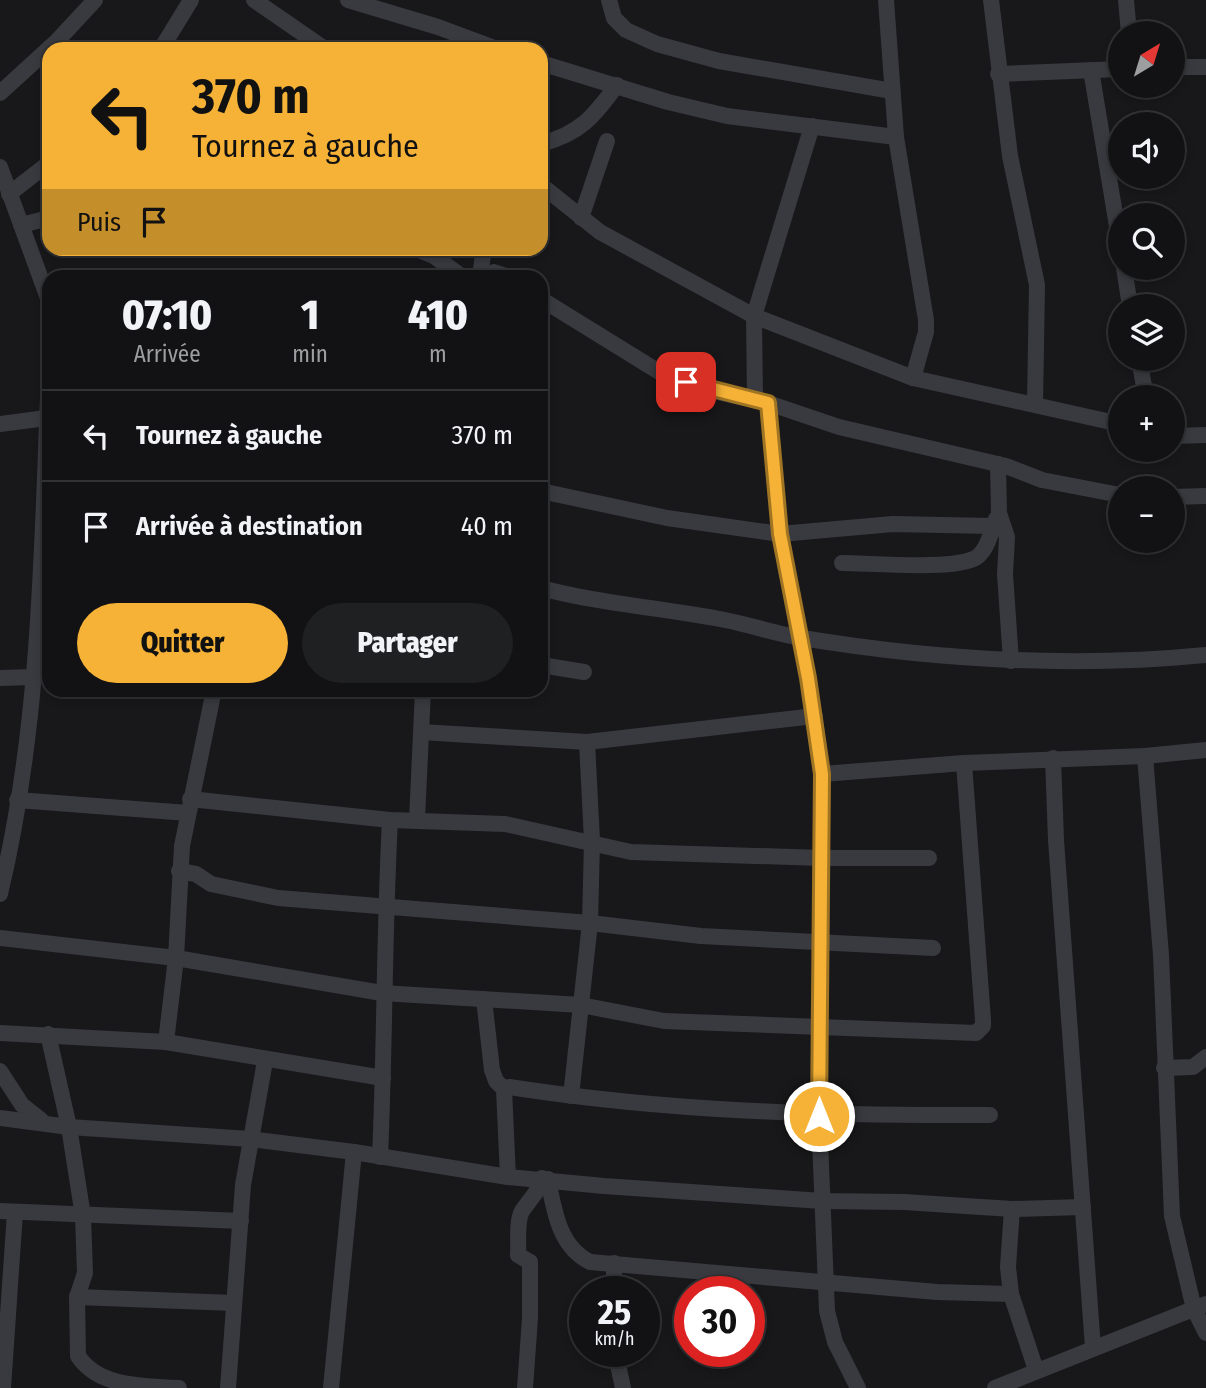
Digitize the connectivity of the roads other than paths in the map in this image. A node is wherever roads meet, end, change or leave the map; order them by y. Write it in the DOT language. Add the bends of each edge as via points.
graph roads {
  1 [pos="95,0"];
  2 [pos="191,0"];
  3 [pos="254,0"];
  4 [pos="348,0"];
  5 [pos="609,0"];
  6 [pos="886,0"];
  7 [pos="991,0"];
  8 [pos="1126,0"];
  9 [pos="1128,21"];
  10 [pos="56,42"];
  11 [pos="165,42"];
  12 [pos="315,42"];
  13 [pos="478,42"];
  14 [pos="42,55"];
  15 [pos="548,64"];
  16 [pos="1185,67"];
  17 [pos="1206,67"];
  18 [pos="1108,69"];
  19 [pos="1091,70"];
  20 [pos="998,74"];
  21 [pos="617,85"];
  22 [pos="892,91"];
  23 [pos="0,93"];
  24 [pos="812,126"];
  25 [pos="896,137"];
  26 [pos="548,141"];
  27 [pos="607,141"];
  28 [pos="0,167"];
  29 [pos="42,168"];
  30 [pos="548,191"];
  31 [pos="9,194"];
  32 [pos="1113,203"];
  33 [pos="581,218"];
  34 [pos="42,220"];
  35 [pos="21,225"];
  36 [pos="434,256"];
  37 [pos="453,270"];
  38 [pos="42,271"];
  39 [pos="548,304"];
  40 [pos="754,316"];
  41 [pos="913,378"];
  42 [pos="761,402"];
  43 [pos="1035,404"];
  44 [pos="42,419"];
  45 [pos="1108,421"];
  46 [pos="0,424"];
  47 [pos="1206,435"];
  48 [pos="1185,436"];
  49 [pos="1006,467"];
  50 [pos="548,492"];
  51 [pos="1108,493"];
  52 [pos="1206,496"];
  53 [pos="1185,497"];
  54 [pos="996,520"];
  55 [pos="780,534"];
  56 [pos="842,563"];
  57 [pos="548,590"];
  58 [pos="801,638"];
  59 [pos="42,643"];
  60 [pos="1206,655"];
  61 [pos="1011,660"];
  62 [pos="548,667"];
  63 [pos="584,672"];
  64 [pos="33,677"];
  65 [pos="0,678"];
  66 [pos="212,697"];
  67 [pos="423,697"];
  68 [pos="815,716"];
  69 [pos="421,732"];
  70 [pos="587,742"];
  71 [pos="1206,750"];
  72 [pos="1145,756"];
  73 [pos="1053,758"];
  74 [pos="964,763"];
  75 [pos="822,774"];
  76 [pos="17,800"];
  77 [pos="189,806"];
  78 [pos="390,820"];
  79 [pos="417,820"];
  80 [pos="592,841"];
  81 [pos="822,858"];
  82 [pos="929,858"];
  83 [pos="179,870"];
  84 [pos="0,894"];
  85 [pos="385,906"];
  86 [pos="590,923"];
  87 [pos="0,938"];
  88 [pos="818,944"];
  89 [pos="933,948"];
  90 [pos="176,958"];
  91 [pos="382,993"];
  92 [pos="484,999"];
  93 [pos="581,1005"];
  94 [pos="819,1028"];
  95 [pos="0,1033"];
  96 [pos="48,1034"];
  97 [pos="166,1042"];
  98 [pos="1206,1057"];
  99 [pos="265,1061"];
  100 [pos="1164,1068"];
  101 [pos="0,1071"];
  102 [pos="383,1078"];
  103 [pos="504,1088"];
  104 [pos="571,1096"];
  105 [pos="990,1115"];
  106 [pos="819,1116"];
  107 [pos="0,1118"];
  108 [pos="44,1122"];
  109 [pos="69,1127"];
  110 [pos="250,1139"];
  111 [pos="354,1152"];
  112 [pos="380,1157"];
  113 [pos="508,1177"];
  114 [pos="545,1179"];
  115 [pos="822,1201"];
  116 [pos="1083,1207"];
  117 [pos="1012,1209"];
  118 [pos="7,1211"];
  119 [pos="83,1216"];
  120 [pos="241,1221"];
  121 [pos="614,1264"];
  122 [pos="614,1276"];
  123 [pos="824,1282"];
  124 [pos="1011,1294"];
  125 [pos="78,1297"];
  126 [pos="234,1303"];
  127 [pos="1200,1307"];
  128 [pos="1206,1333"];
  129 [pos="1093,1348"];
  130 [pos="618,1367"];
  131 [pos="1030,1378"];
  132 [pos="113,1385"];
  133 [pos="3,1388"];
  134 [pos="179,1388"];
  135 [pos="228,1388"];
  136 [pos="331,1388"];
  137 [pos="525,1388"];
  138 [pos="623,1388"];
  139 [pos="858,1388"];
  140 [pos="995,1388"];
  1 -- 10 [label="street"];
  2 -- 11 [label="street"];
  3 -- 12 [label="street"];
  4 -- 13 [label="street"];
  5 -- 22 [label="street" via="614,18 626,30 657,44 719,61"];
  6 -- 22 [label="street"];
  7 -- 20 [label="street"];
  8 -- 9 [label="street"];
  14 -- 23 [label="street"];
  15 -- 21 [label="street"];
  16 -- 17 [label="street"];
  18 -- 19 [label="street"];
  19 -- 20 [label="street"];
  19 -- 32 [label="street"];
  20 -- 43 [label="street" via="1037,285"];
  21 -- 24 [label="street" via="727,116"];
  21 -- 26 [label="street" via="588,122"];
  22 -- 25 [label="street"];
  24 -- 25 [label="street"];
  24 -- 40 [label="street"];
  25 -- 41 [label="street" via="926,320"];
  27 -- 33 [label="street"];
  28 -- 31 [label="street"];
  29 -- 31 [label="street"];
  30 -- 33 [label="street"];
  31 -- 35 [label="street"];
  33 -- 40 [label="street"];
  34 -- 35 [label="street"];
  35 -- 38 [label="street"];
  36 -- 37 [label="street"];
  39 -- 42 [label="street" via="645,366 708,390"];
  40 -- 41 [label="street"];
  40 -- 42 [label="street"];
  41 -- 43 [label="street"];
  42 -- 49 [label="street" via="839,427"];
  42 -- 55 [label="street"];
  43 -- 45 [label="street"];
  44 -- 46 [label="street"];
  47 -- 48 [label="street"];
  49 -- 51 [label="street" via="1042,481"];
  49 -- 54 [label="street"];
  50 -- 55 [label="street" via="667,518"];
  52 -- 53 [label="street"];
  54 -- 55 [label="street"];
  54 -- 56 [label="street" via="984,549 959,565"];
  54 -- 61 [label="street" via="1007,537"];
  55 -- 58 [label="street"];
  57 -- 58 [label="street"];
  58 -- 61 [label="street"];
  58 -- 68 [label="street"];
  59 -- 64 [label="street"];
  60 -- 61 [label="street" via="1157,660"];
  62 -- 63 [label="street"];
  64 -- 65 [label="street"];
  64 -- 76 [label="street"];
  66 -- 77 [label="street"];
  67 -- 69 [label="street"];
  68 -- 70 [label="street"];
  68 -- 75 [label="street"];
  69 -- 70 [label="street"];
  69 -- 79 [label="street"];
  70 -- 80 [label="street"];
  71 -- 72 [label="street"];
  72 -- 73 [label="street"];
  72 -- 100 [label="street" via="1161,955"];
  73 -- 74 [label="street"];
  73 -- 116 [label="street"];
  74 -- 75 [label="street"];
  74 -- 94 [label="street" via="984,1026 976,1033"];
  75 -- 81 [label="street"];
  76 -- 77 [label="street"];
  76 -- 84 [label="street"];
  77 -- 78 [label="street"];
  77 -- 83 [label="street"];
  78 -- 79 [label="street"];
  78 -- 85 [label="street"];
  79 -- 80 [label="street" via="505,824"];
  80 -- 81 [label="street" via="646,853"];
  80 -- 86 [label="street"];
  81 -- 82 [label="street"];
  81 -- 88 [label="street"];
  83 -- 85 [label="street" via="211,884 278,898"];
  83 -- 90 [label="street"];
  85 -- 86 [label="street"];
  85 -- 91 [label="street"];
  86 -- 88 [label="street"];
  86 -- 93 [label="street"];
  87 -- 90 [label="street"];
  88 -- 89 [label="street"];
  88 -- 94 [label="street"];
  90 -- 91 [label="street"];
  90 -- 97 [label="street"];
  91 -- 92 [label="street"];
  91 -- 102 [label="street"];
  92 -- 93 [label="street"];
  92 -- 103 [label="street" via="492,1070"];
  93 -- 94 [label="street" via="664,1021"];
  93 -- 104 [label="street"];
  94 -- 106 [label="street"];
  95 -- 96 [label="street"];
  96 -- 97 [label="street"];
  96 -- 109 [label="street"];
  97 -- 99 [label="street"];
  98 -- 100 [label="street" via="1193,1067"];
  99 -- 102 [label="street"];
  99 -- 110 [label="street"];
  100 -- 127 [label="street" via="1172,1216"];
  101 -- 108 [label="street" via="22,1105"];
  102 -- 112 [label="street"];
  103 -- 104 [label="street"];
  103 -- 113 [label="street"];
  104 -- 106 [label="street"];
  105 -- 106 [label="street"];
  106 -- 115 [label="street"];
  107 -- 108 [label="street"];
  108 -- 109 [label="street"];
  109 -- 110 [label="street"];
  109 -- 119 [label="street"];
  110 -- 111 [label="street"];
  110 -- 120 [label="street"];
  111 -- 112 [label="street"];
  111 -- 136 [label="street"];
  112 -- 113 [label="street"];
  113 -- 114 [label="street"];
  114 -- 115 [label="street"];
  114 -- 121 [label="street" via="571,1248 590,1262"];
  114 -- 137 [label="street" via="521,1214 520,1224 518,1255 530,1262"];
  115 -- 117 [label="street"];
  115 -- 123 [label="street"];
  116 -- 117 [label="street"];
  116 -- 129 [label="street"];
  117 -- 124 [label="street"];
  118 -- 119 [label="street"];
  118 -- 133 [label="street"];
  119 -- 120 [label="street"];
  119 -- 125 [label="street" via="85,1273"];
  120 -- 126 [label="street"];
  121 -- 122 [label="street"];
  121 -- 123 [label="street"];
  123 -- 124 [label="street"];
  123 -- 139 [label="street" via="835,1342"];
  124 -- 131 [label="street"];
  125 -- 126 [label="street"];
  125 -- 132 [label="street" via="78,1356"];
  126 -- 135 [label="street"];
  127 -- 128 [label="street"];
  127 -- 129 [label="street"];
  129 -- 131 [label="street"];
  130 -- 138 [label="street"];
  131 -- 140 [label="street"];
  132 -- 134 [label="street"];
}
